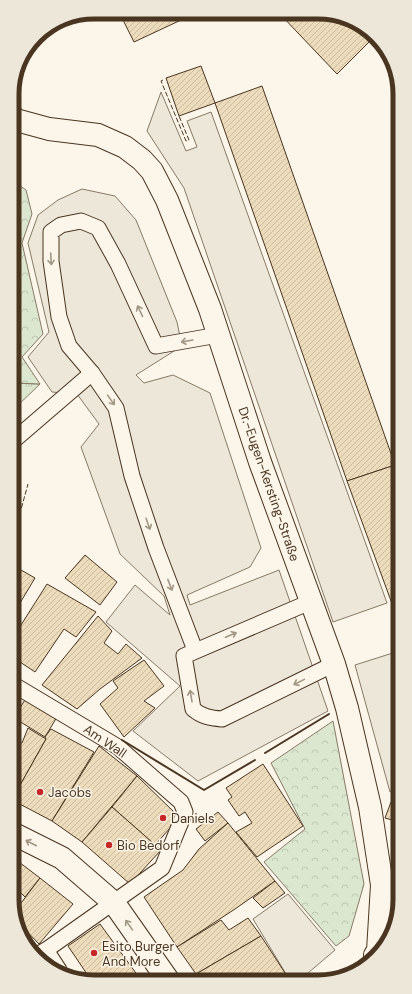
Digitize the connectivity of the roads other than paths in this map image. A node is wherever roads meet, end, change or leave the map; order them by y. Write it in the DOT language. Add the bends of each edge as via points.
graph roads {
  1 [pos="19,121"];
  2 [pos="218,335"];
  3 [pos="92,373"];
  4 [pos="19,436"];
  5 [pos="310,602"];
  6 [pos="195,650"];
  7 [pos="334,664"];
  8 [pos="19,688"];
  9 [pos="19,836"];
  10 [pos="114,902"];
  11 [pos="378,945"];
  12 [pos="40,953"];
  13 [pos="165,975"];
  1 -- 2 [label="street, Dr.-Eugen-Kersting-Straße" via="49,129 98,136 125,147 142,160 152,171 167,200"];
  2 -- 3 [label="lane, one-way" via="156,346 118,264 98,228 81,221 61,224 51,232 51,261 59,317 69,346"];
  2 -- 5 [label="street, Dr.-Eugen-Kersting-Straße"];
  3 -- 4 [label="lane"];
  3 -- 6 [label="lane, one-way" via="116,408 132,476"];
  6 -- 5 [label="lane, one-way"];
  5 -- 7 [label="street, Dr.-Eugen-Kersting-Straße"];
  7 -- 6 [label="lane, one-way" via="222,719 210,718 193,710 184,656"];
  7 -- 11 [label="street, Dr.-Eugen-Kersting-Straße" via="370,807 382,885"];
  8 -- 10 [label="lane, Am Wall" via="118,747 181,802 185,812 162,868"];
  10 -- 9 [label="street, one-way" via="62,858"];
  10 -- 12 [label="lane"];
  13 -- 10 [label="street, one-way"];
}
